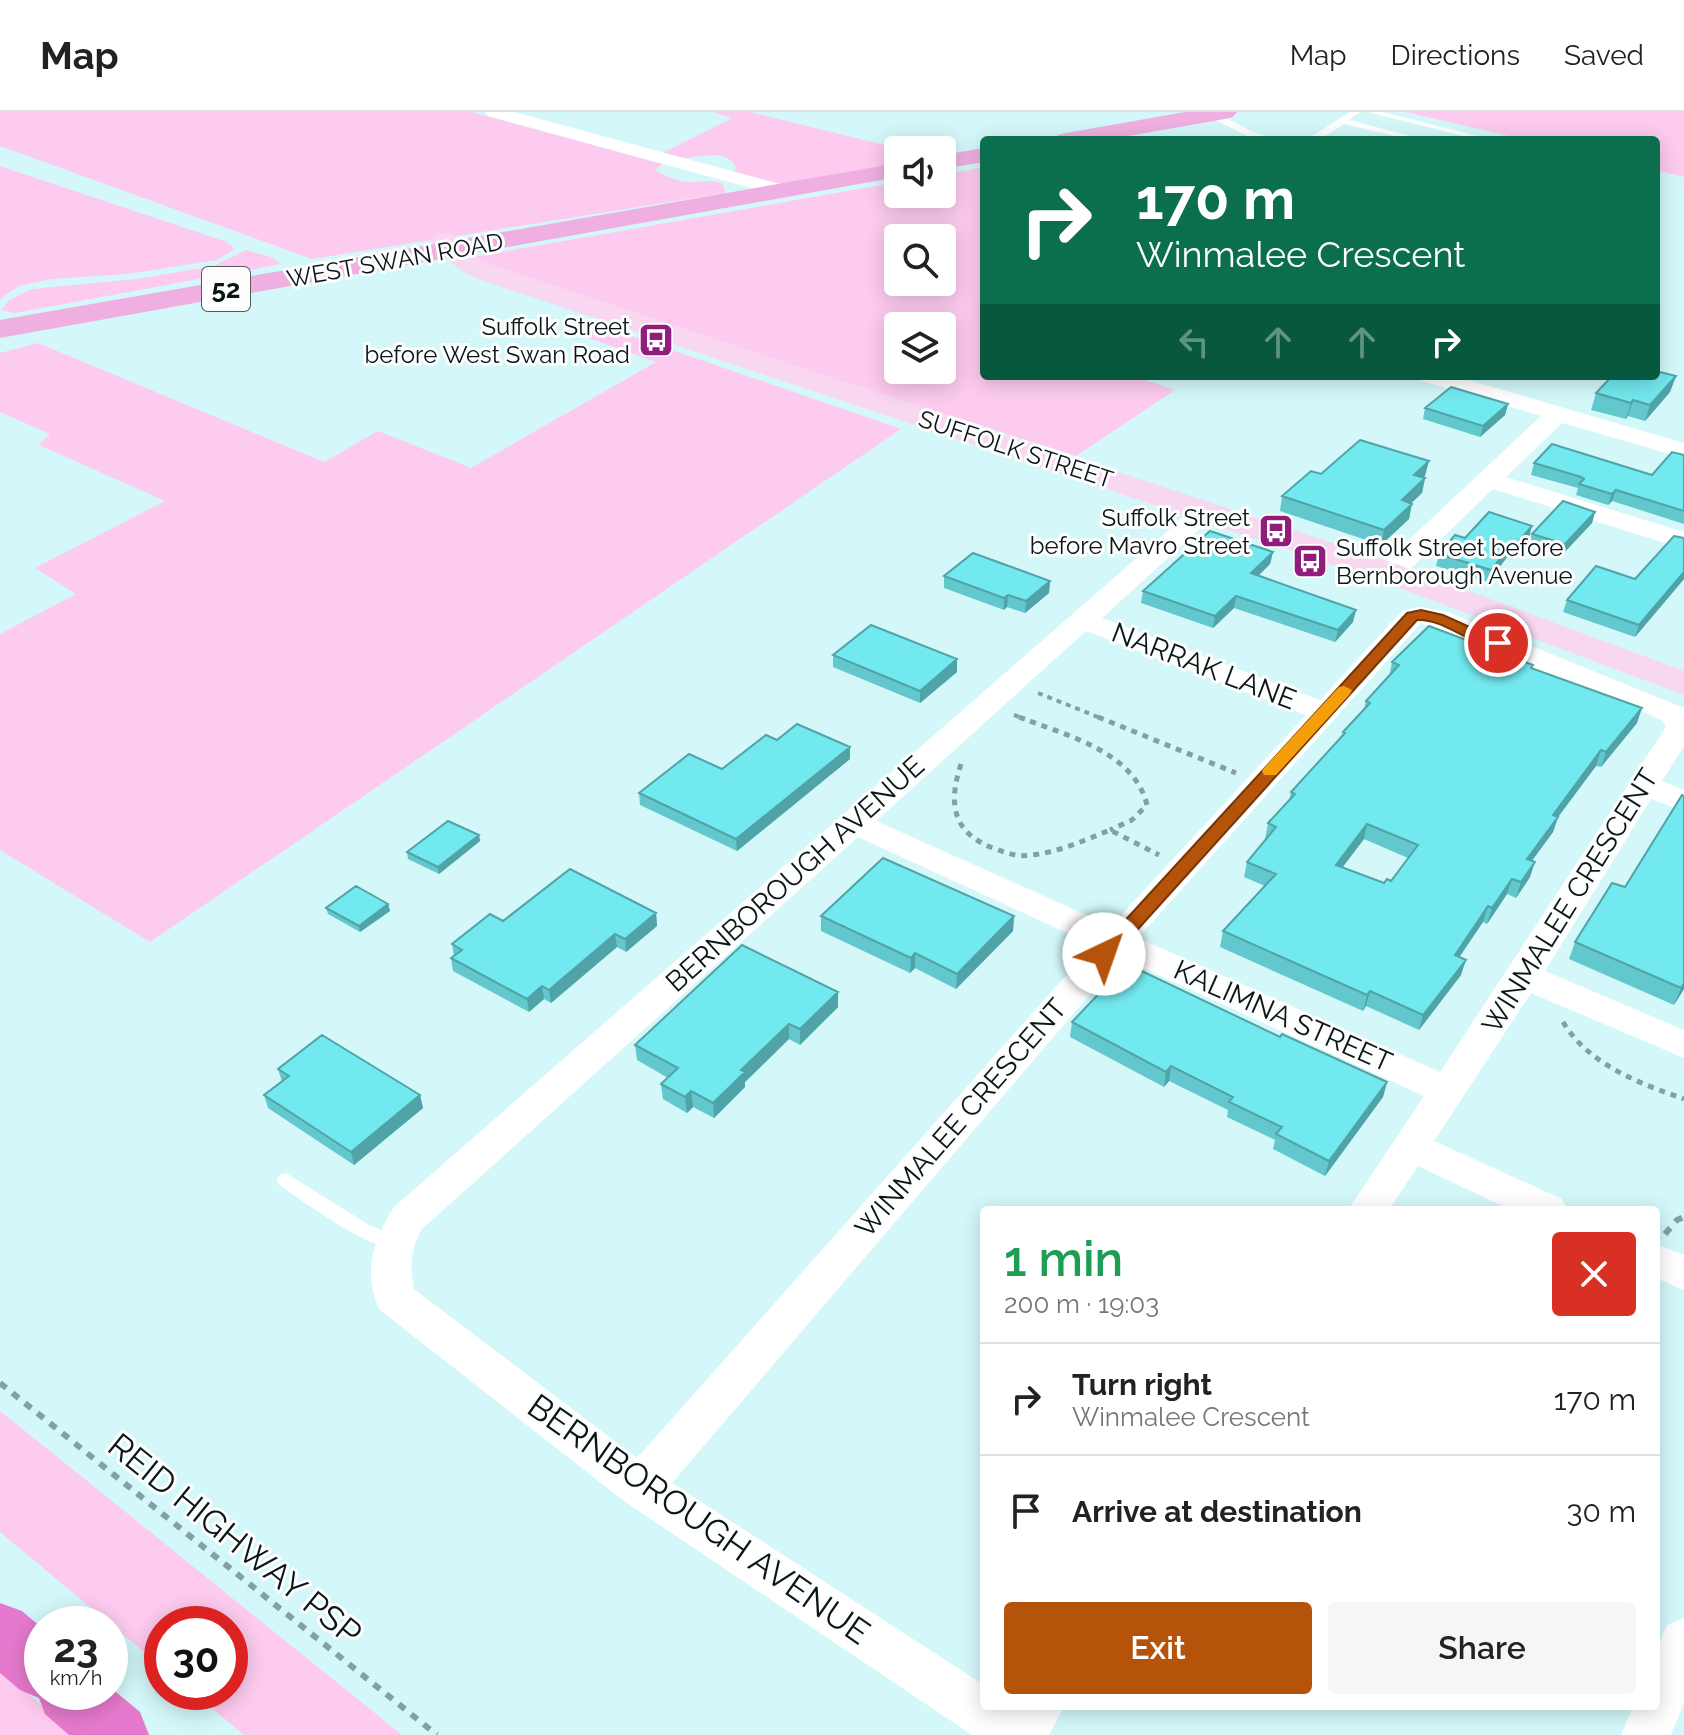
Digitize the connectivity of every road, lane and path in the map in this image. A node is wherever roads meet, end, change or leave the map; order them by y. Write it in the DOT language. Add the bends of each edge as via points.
graph roads {
  1 [pos="494,112"];
  2 [pos="1356,112"];
  3 [pos="1372,112"];
  4 [pos="1218,113"];
  5 [pos="1343,121"];
  6 [pos="1089,136"];
  7 [pos="1258,136"];
  8 [pos="1319,136"];
  9 [pos="1405,136"];
  10 [pos="1473,136"];
  11 [pos="980,156"];
  12 [pos="956,160"];
  13 [pos="884,172"];
  14 [pos="780,190"];
  15 [pos="448,245"];
  16 [pos="0,320"];
  17 [pos="0,329"];
  18 [pos="1443,380"];
  19 [pos="1557,414"];
  20 [pos="1684,451"];
  21 [pos="1491,480"];
  22 [pos="1204,512"];
  23 [pos="1684,541"];
  24 [pos="1390,573"];
  25 [pos="1082,620"];
  26 [pos="1684,684"];
  27 [pos="1031,691"];
  28 [pos="1000,709"];
  29 [pos="1325,712"];
  30 [pos="968,755"];
  31 [pos="1241,775"];
  32 [pos="1644,785"];
  33 [pos="1684,801"];
  34 [pos="853,823"];
  35 [pos="1110,830"];
  36 [pos="1163,857"];
  37 [pos="1116,941"];
  38 [pos="1524,976"];
  39 [pos="1562,1019"];
  40 [pos="1684,1045"];
  41 [pos="1449,1092"];
  42 [pos="1684,1099"];
  43 [pos="1410,1146"];
  44 [pos="286,1180"];
  45 [pos="1371,1206"];
  46 [pos="1539,1206"];
  47 [pos="1684,1217"];
  48 [pos="392,1242"];
  49 [pos="1660,1247"];
  50 [pos="1684,1273"];
  51 [pos="0,1383"];
  52 [pos="640,1487"];
  53 [pos="0,1632"];
  54 [pos="1684,1641"];
  55 [pos="24,1653"];
  56 [pos="1660,1700"];
  57 [pos="89,1710"];
  58 [pos="1036,1710"];
  59 [pos="1656,1710"];
  60 [pos="117,1735"];
  61 [pos="437,1735"];
  62 [pos="1018,1735"];
  63 [pos="1646,1735"];
  1 -- 14 [label="street"];
  2 -- 5 [label="lane"];
  3 -- 10 [label="lane"];
  4 -- 6 [label="main road"];
  4 -- 7 [label="lane"];
  5 -- 8 [label="lane"];
  5 -- 9 [label="lane"];
  11 -- 12 [label="main road"];
  13 -- 14 [label="main road, WEST SWAN ROAD / 52"];
  14 -- 15 [label="main road, WEST SWAN ROAD / 52"];
  15 -- 16 [label="main road, WEST SWAN ROAD / 52"];
  15 -- 17 [label="main road, WEST SWAN ROAD / 52"];
  15 -- 22 [label="street, SUFFOLK STREET" via="475,268 523,286"];
  18 -- 19 [label="street"];
  19 -- 20 [label="street"];
  19 -- 21 [label="street"];
  21 -- 23 [label="street"];
  21 -- 24 [label="street"];
  22 -- 24 [label="street, SUFFOLK STREET"];
  22 -- 25 [label="street, BERNBOROUGH AVENUE"];
  24 -- 26 [label="street, SUFFOLK STREET"];
  25 -- 29 [label="street, NARRAK LANE"];
  25 -- 34 [label="street, BERNBOROUGH AVENUE"];
  27 -- 31 [label="path"];
  28 -- 35 [label="path" via="1115,758 1138,778 1147,805 1132,820"];
  29 -- 32 [label="street, WINMALEE CRESCENT" via="1412,617 1429,616 1676,716 1681,727"];
  29 -- 37 [label="street, WINMALEE CRESCENT"];
  30 -- 35 [label="path" via="953,791 954,810 958,823 978,844 1019,856"];
  32 -- 33 [label="street"];
  32 -- 38 [label="street, WINMALEE CRESCENT"];
  34 -- 37 [label="street, KALIMNA STREET"];
  34 -- 48 [label="street, BERNBOROUGH AVENUE" via="408,1218"];
  35 -- 36 [label="path"];
  37 -- 41 [label="street, KALIMNA STREET"];
  37 -- 52 [label="street, WINMALEE CRESCENT"];
  38 -- 40 [label="street"];
  38 -- 41 [label="street, WINMALEE CRESCENT"];
  39 -- 42 [label="path" via="1567,1032 1591,1055"];
  41 -- 43 [label="street, WINMALEE CRESCENT"];
  43 -- 45 [label="street, WINMALEE CRESCENT"];
  43 -- 46 [label="street"];
  44 -- 48 [label="lane" via="362,1230"];
  47 -- 49 [label="path"];
  48 -- 52 [label="street, BERNBOROUGH AVENUE" via="395,1298"];
  49 -- 50 [label="street"];
  51 -- 61 [label="path, REID HIGHWAY PSP"];
  52 -- 62 [label="street, BERNBOROUGH AVENUE"];
  53 -- 55 [label="highway"];
  54 -- 56 [label="street"];
  57 -- 60 [label="highway"];
  58 -- 62 [label="street"];
  59 -- 63 [label="street"];
}
